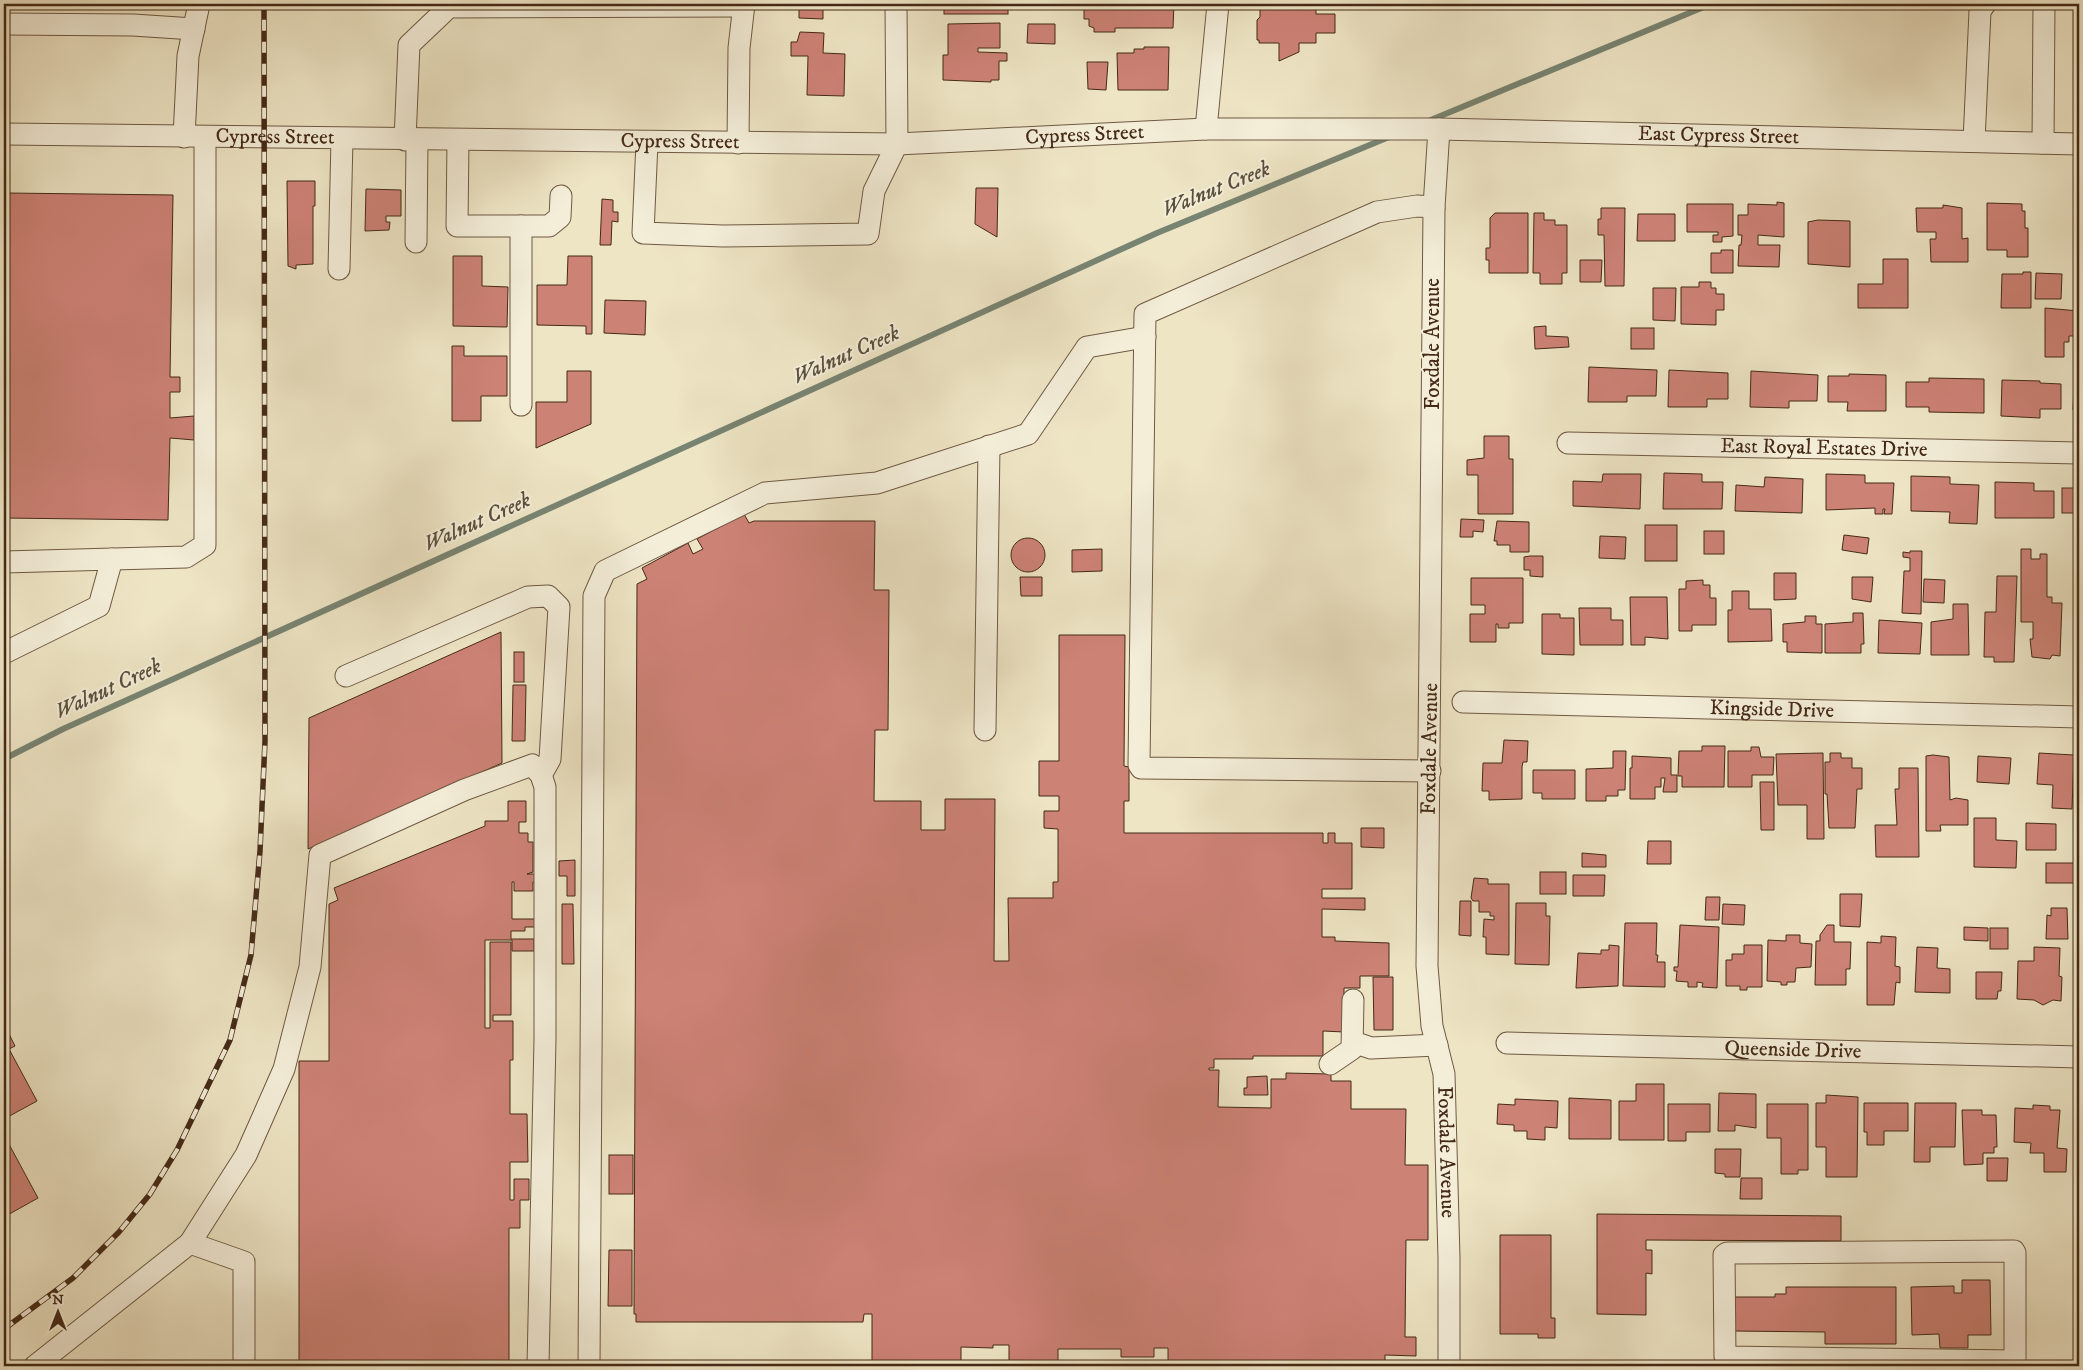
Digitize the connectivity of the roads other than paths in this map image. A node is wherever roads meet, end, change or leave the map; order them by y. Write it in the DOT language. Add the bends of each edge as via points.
graph roads {
  1 [pos="199,4"];
  2 [pos="896,4"];
  3 [pos="1218,4"];
  4 [pos="1986,4"];
  5 [pos="2044,4"];
  6 [pos="744,5"];
  7 [pos="4,24"];
  8 [pos="194,29"];
  9 [pos="1206,129"];
  10 [pos="1357,129"];
  11 [pos="1439,132"];
  12 [pos="4,134"];
  13 [pos="184,137"];
  14 [pos="205,137"];
  15 [pos="342,139"];
  16 [pos="411,140"];
  17 [pos="458,140"];
  18 [pos="647,142"];
  19 [pos="1974,142"];
  20 [pos="738,143"];
  21 [pos="2043,143"];
  22 [pos="897,144"];
  23 [pos="2079,144"];
  24 [pos="561,196"];
  25 [pos="1434,207"];
  26 [pos="521,226"];
  27 [pos="416,242"];
  28 [pos="339,269"];
  29 [pos="1145,337"];
  30 [pos="521,405"];
  31 [pos="1568,443"];
  32 [pos="989,446"];
  33 [pos="2079,453"];
  34 [pos="112,559"];
  35 [pos="4,562"];
  36 [pos="4,653"];
  37 [pos="346,676"];
  38 [pos="1463,702"];
  39 [pos="2079,717"];
  40 [pos="985,730"];
  41 [pos="1430,771"];
  42 [pos="541,776"];
  43 [pos="1353,1000"];
  44 [pos="1353,1042"];
  45 [pos="1507,1043"];
  46 [pos="1437,1045"];
  47 [pos="2079,1057"];
  48 [pos="1330,1064"];
  49 [pos="190,1243"];
  50 [pos="2015,1364"];
  51 [pos="35,1366"];
  52 [pos="244,1366"];
  53 [pos="538,1366"];
  54 [pos="589,1366"];
  55 [pos="1449,1366"];
  1 -- 8 [label="street"];
  2 -- 22 [label="street"];
  3 -- 9 [label="street"];
  4 -- 19 [label="street" via="1980,11"];
  5 -- 21 [label="street"];
  6 -- 16 [label="street" via="449,6 409,45"];
  6 -- 20 [label="street" via="739,48"];
  7 -- 8 [label="street"];
  8 -- 13 [label="street" via="188,56"];
  9 -- 10 [label="street, Cypress Street"];
  9 -- 22 [label="street, Cypress Street"];
  10 -- 11 [label="street, East Cypress Street"];
  11 -- 19 [label="street, East Cypress Street"];
  11 -- 25 [label="street, Foxdale Avenue"];
  12 -- 13 [label="street, Cypress Street"];
  13 -- 14 [label="street, Cypress Street"];
  14 -- 15 [label="street, Cypress Street"];
  14 -- 34 [label="street" via="205,545 186,557"];
  15 -- 16 [label="street, Cypress Street"];
  15 -- 28 [label="street"];
  16 -- 17 [label="street, Cypress Street"];
  16 -- 27 [label="street"];
  17 -- 18 [label="street, Cypress Street"];
  17 -- 26 [label="street" via="457,226"];
  18 -- 20 [label="street, Cypress Street"];
  18 -- 22 [label="street" via="643,233 724,236 868,234 874,191"];
  19 -- 21 [label="street, East Cypress Street"];
  20 -- 22 [label="street, Cypress Street"];
  21 -- 23 [label="street, East Cypress Street"];
  24 -- 26 [label="street" via="560,217 556,222 549,226"];
  25 -- 29 [label="street" via="1377,212 1146,314"];
  25 -- 41 [label="street, Foxdale Avenue"];
  26 -- 30 [label="street"];
  29 -- 32 [label="street" via="1087,347 1028,434"];
  29 -- 41 [label="street" via="1139,766"];
  31 -- 33 [label="street, East Royal Estates Drive"];
  32 -- 40 [label="street"];
  32 -- 54 [label="street" via="877,483 765,493 605,571 594,596"];
  34 -- 35 [label="street"];
  34 -- 36 [label="street" via="99,606"];
  37 -- 42 [label="street" via="528,597 548,596 558,607 550,759"];
  38 -- 39 [label="street, Kingside Drive"];
  41 -- 46 [label="street, Foxdale Avenue" via="1427,966 1432,1026"];
  42 -- 49 [label="street" via="532,765 464,790 320,855 310,967 284,1069 246,1155"];
  42 -- 53 [label="street" via="545,787 545,1039"];
  43 -- 44 [label="street"];
  44 -- 46 [label="street" via="1371,1048"];
  44 -- 48 [label="street" via="1348,1053"];
  45 -- 47 [label="street, Queenside Drive"];
  46 -- 55 [label="street, Foxdale Avenue" via="1444,1074"];
  49 -- 51 [label="street"];
  49 -- 52 [label="street" via="244,1262"];
  50 -- 50 [label="street" via="2014,1251 1724,1255 1725,1357"];
}
